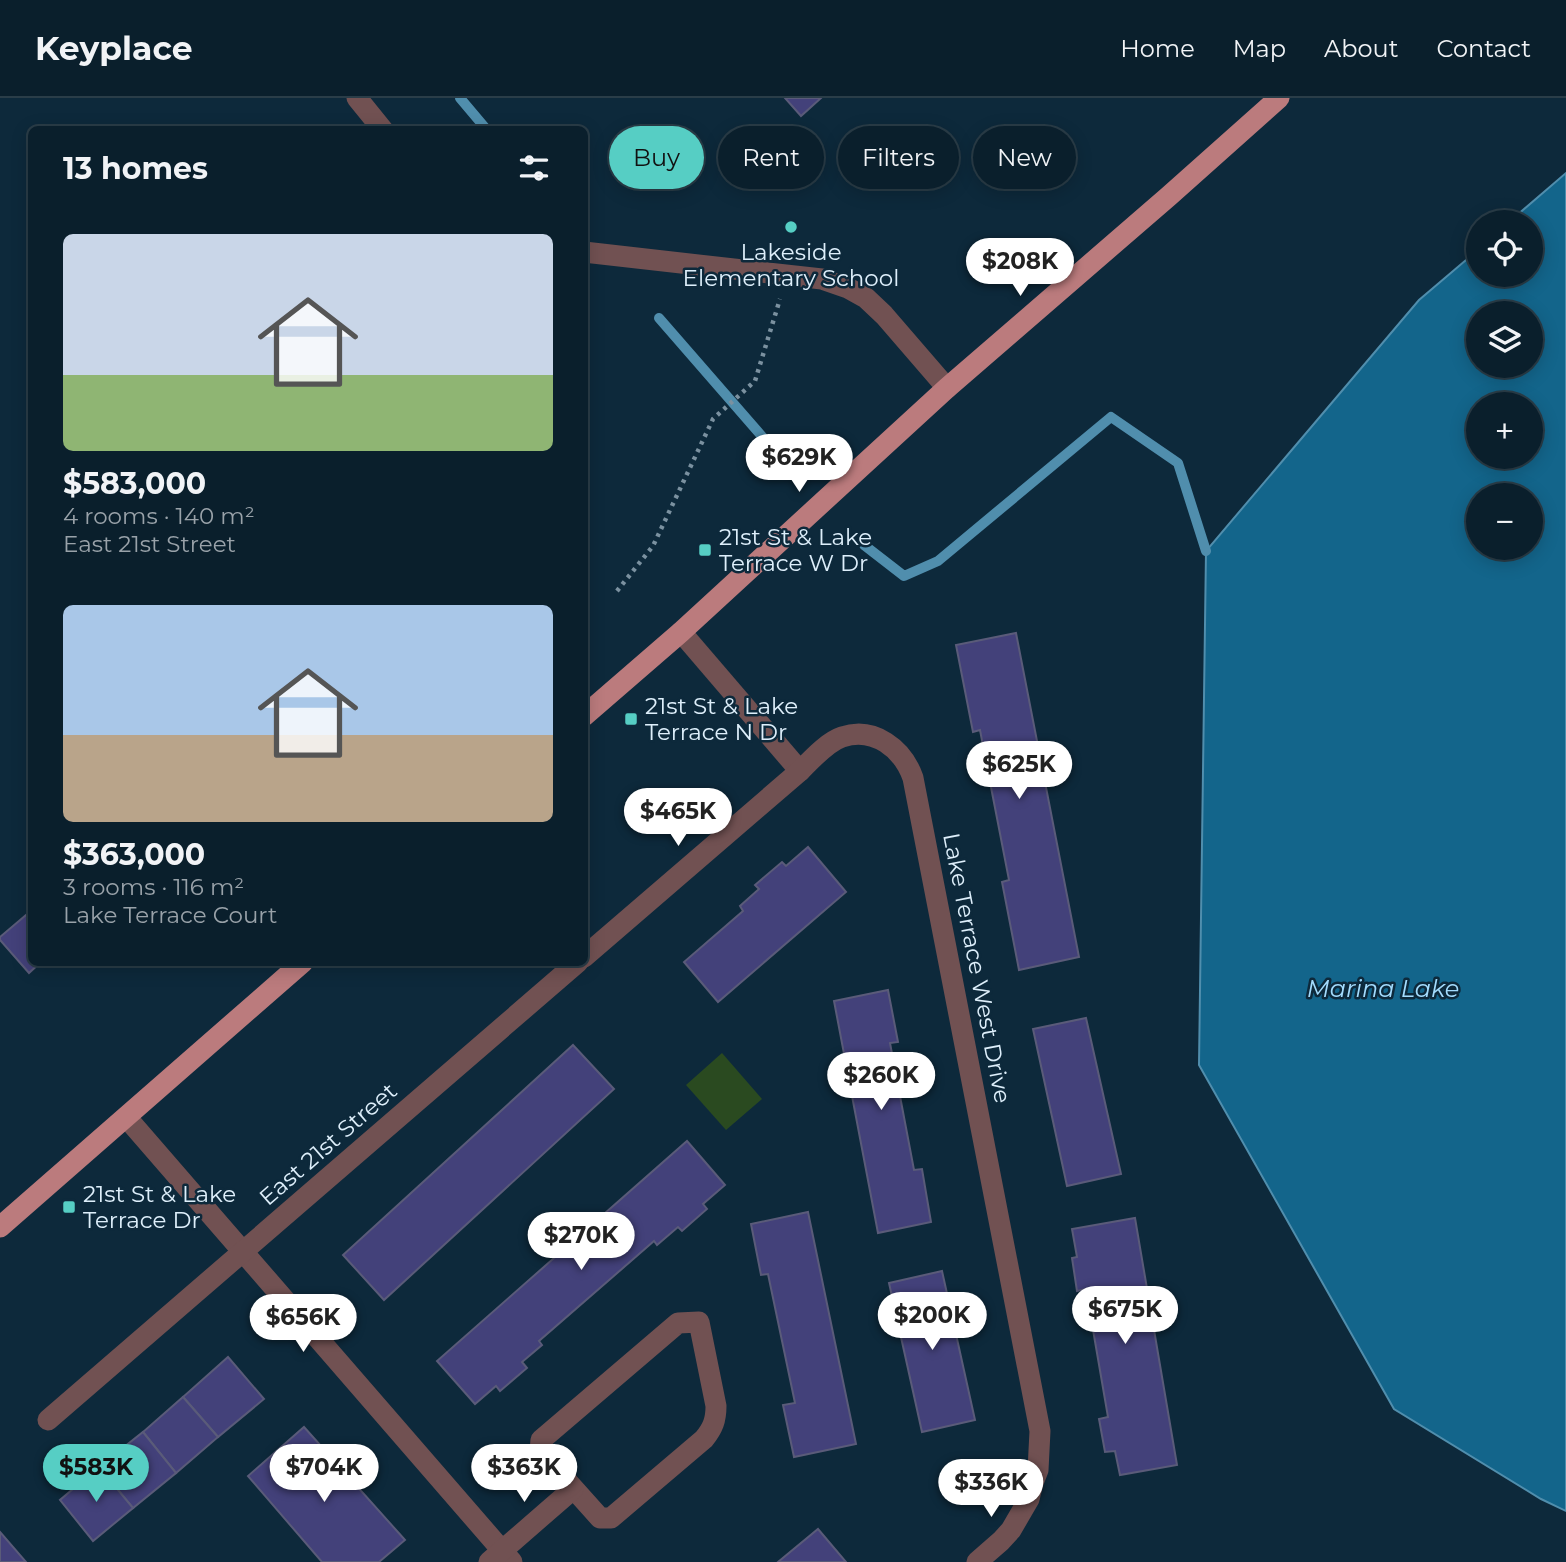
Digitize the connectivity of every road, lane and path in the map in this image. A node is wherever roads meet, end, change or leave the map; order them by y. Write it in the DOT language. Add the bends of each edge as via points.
graph roads {
  1 [pos="357,98"];
  2 [pos="1279,98"];
  3 [pos="380,126"];
  4 [pos="588,252"];
  5 [pos="789,275"];
  6 [pos="947,388"];
  7 [pos="617,591"];
  8 [pos="681,632"];
  9 [pos="588,713"];
  10 [pos="800,771"];
  11 [pos="588,954"];
  12 [pos="298,966"];
  13 [pos="573,966"];
  14 [pos="127,1118"];
  15 [pos="0,1227"];
  16 [pos="243,1252"];
  17 [pos="48,1420"];
  18 [pos="573,1489"];
  19 [pos="501,1558"];
  20 [pos="977,1562"];
  1 -- 3 [label="street"];
  2 -- 6 [label="main road"];
  4 -- 5 [label="street"];
  5 -- 6 [label="street" via="822,279 866,298"];
  5 -- 7 [label="path" via="755,381 713,419 653,546"];
  6 -- 8 [label="main road"];
  8 -- 9 [label="main road"];
  8 -- 10 [label="street"];
  10 -- 11 [label="street"];
  10 -- 20 [label="street, Lake Terrace West Drive" via="824,747 857,734 883,740 897,750 914,778 1040,1446 1029,1499 1001,1541"];
  12 -- 14 [label="main road"];
  13 -- 16 [label="street, East 21st Street"];
  14 -- 15 [label="main road"];
  14 -- 16 [label="street"];
  16 -- 17 [label="street, East 21st Street"];
  16 -- 19 [label="street"];
  18 -- 18 [label="street" via="600,1518 611,1518 712,1429 716,1406 699,1322 678,1323 541,1440 540,1451"];
  18 -- 19 [label="street"];
}
